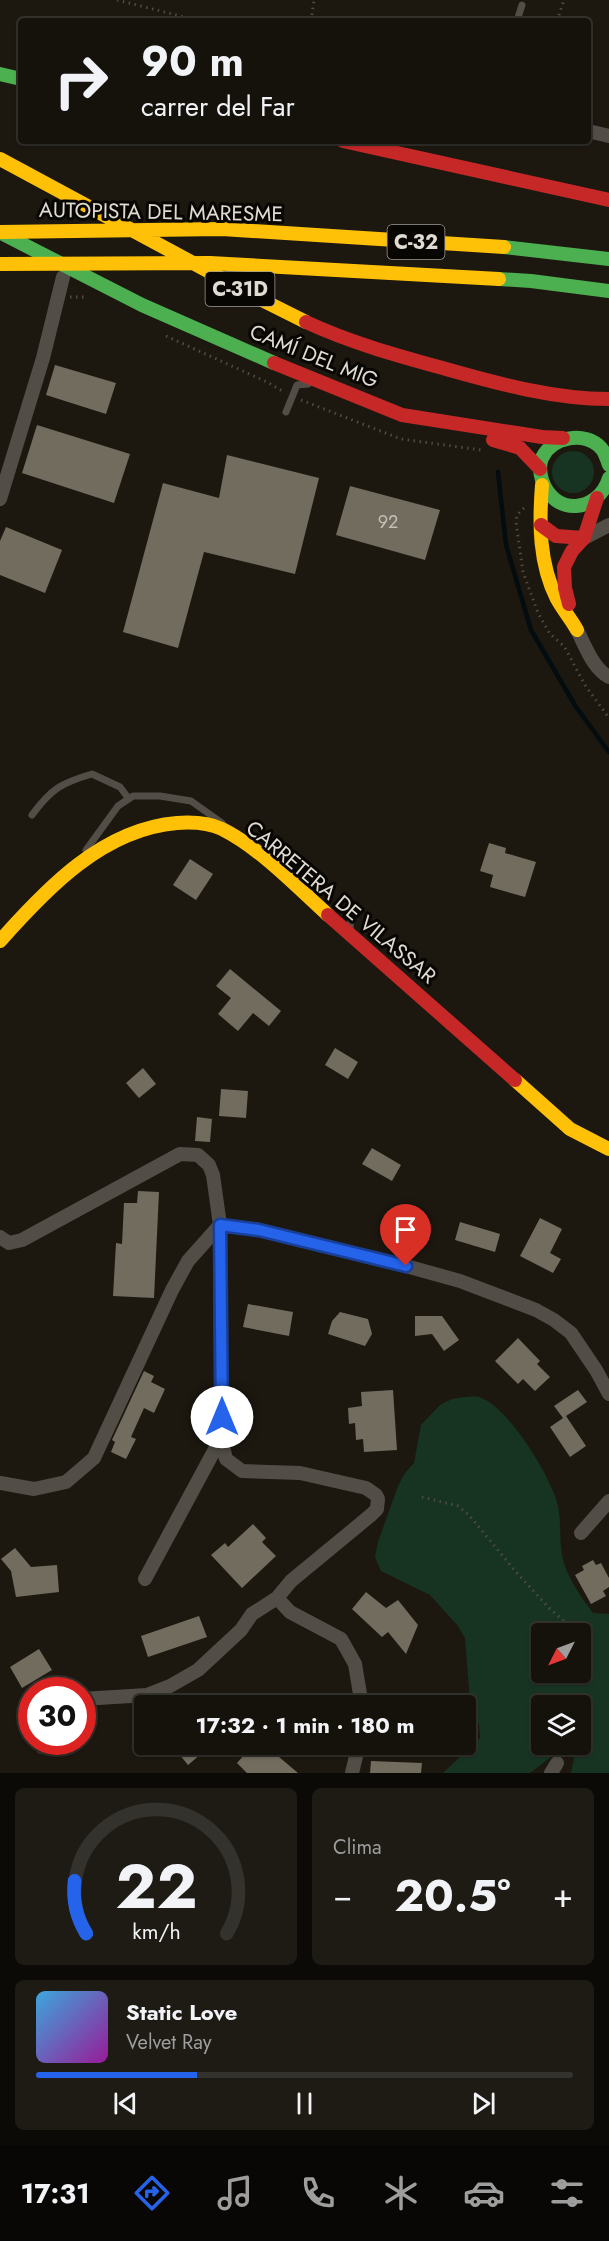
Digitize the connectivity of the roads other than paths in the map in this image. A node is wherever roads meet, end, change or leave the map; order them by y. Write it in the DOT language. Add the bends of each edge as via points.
graph roads {
  1 [pos="522,5"];
  2 [pos="518,18"];
  3 [pos="0,74"];
  4 [pos="18,78"];
  5 [pos="591,132"];
  6 [pos="609,136"];
  7 [pos="357,144"];
  8 [pos="0,159"];
  9 [pos="609,200"];
  10 [pos="0,232"];
  11 [pos="0,246"];
  12 [pos="609,259"];
  13 [pos="0,264"];
  14 [pos="63,277"];
  15 [pos="609,291"];
  16 [pos="320,382"];
  17 [pos="297,385"];
  18 [pos="609,399"];
  19 [pos="286,412"];
  20 [pos="563,438"];
  21 [pos="592,441"];
  22 [pos="609,444"];
  23 [pos="609,465"];
  24 [pos="540,469"];
  25 [pos="609,478"];
  26 [pos="543,485"];
  27 [pos="603,492"];
  28 [pos="0,499"];
  29 [pos="541,525"];
  30 [pos="609,525"];
  31 [pos="584,538"];
  32 [pos="577,630"];
  33 [pos="609,677"];
  34 [pos="129,799"];
  35 [pos="32,815"];
  36 [pos="243,841"];
  37 [pos="74,870"];
  38 [pos="33,904"];
  39 [pos="351,915"];
  40 [pos="0,927"];
  41 [pos="349,933"];
  42 [pos="0,941"];
  43 [pos="609,1149"];
  44 [pos="220,1225"];
  45 [pos="0,1237"];
  46 [pos="609,1394"];
  47 [pos="221,1438"];
  48 [pos="0,1484"];
  49 [pos="609,1501"];
  50 [pos="581,1533"];
  51 [pos="145,1579"];
  52 [pos="277,1598"];
  53 [pos="360,1695"];
  54 [pos="96,1698"];
  55 [pos="356,1755"];
  56 [pos="352,1773"];
  1 -- 2 [label="lane"];
  3 -- 4 [label="main road"];
  5 -- 6 [label="street"];
  7 -- 9 [label="main road"];
  8 -- 18 [label="main road, C-31D" via="324,330 398,356 496,383 586,399"];
  10 -- 12 [label="main road, AUTOPISTA DEL MARESME / C-32" via="222,229 534,249"];
  10 -- 16 [label="main road, CAMÍ DEL MIG" via="142,305"];
  11 -- 14 [label="main road, CAMÍ DEL MIG"];
  13 -- 15 [label="main road, C-32" via="210,263 531,281"];
  14 -- 17 [label="main road, CAMÍ DEL MIG"];
  14 -- 28 [label="street"];
  16 -- 17 [label="lane"];
  16 -- 20 [label="main road, CAMÍ DEL MIG" via="402,415"];
  17 -- 19 [label="lane"];
  17 -- 24 [label="main road, CAMÍ DEL MIG" via="419,432 474,436 519,446"];
  20 -- 21 [label="main road, CAMÍ DEL MIG" via="578,436"];
  20 -- 24 [label="main road" via="545,452"];
  21 -- 22 [label="main road"];
  21 -- 23 [label="main road" via="603,450"];
  24 -- 26 [label="main road"];
  25 -- 27 [label="main road"];
  26 -- 27 [label="main road" via="557,502 566,505 590,503"];
  26 -- 29 [label="main road"];
  27 -- 31 [label="main road"];
  29 -- 31 [label="main road" via="556,536"];
  29 -- 32 [label="main road" via="555,594"];
  30 -- 31 [label="street"];
  31 -- 32 [label="main road" via="564,567 565,588"];
  32 -- 33 [label="street" via="595,664"];
  34 -- 35 [label="lane" via="120,787 92,774 72,779 48,793"];
  34 -- 36 [label="lane" via="160,795 191,801"];
  34 -- 37 [label="lane" via="118,806 96,834"];
  36 -- 37 [label="main road, CARRETERA DE VILASSAR" via="219,828 190,822 165,824 135,831 101,847"];
  36 -- 41 [label="main road, CARRETERA DE VILASSAR"];
  37 -- 38 [label="main road, CARRETERA DE VILASSAR"];
  38 -- 40 [label="main road"];
  38 -- 42 [label="main road, CARRETERA DE VILASSAR"];
  39 -- 41 [label="lane"];
  41 -- 43 [label="main road, CARRETERA DE VILASSAR" via="570,1129"];
  44 -- 45 [label="street" via="209,1165 198,1155 180,1155 22,1240 9,1243"];
  44 -- 46 [label="street" via="259,1230 406,1266 460,1281 536,1310 571,1333"];
  44 -- 47 [label="street"];
  44 -- 48 [label="street" via="188,1261 172,1290 94,1458 66,1482 34,1489"];
  47 -- 51 [label="street"];
  47 -- 52 [label="street" via="226,1459 242,1471 300,1473 366,1488 378,1499 377,1509 371,1515 291,1581"];
  49 -- 50 [label="street"];
  52 -- 53 [label="street" via="290,1612 341,1640 355,1664"];
  52 -- 54 [label="street" via="252,1614 242,1630 198,1670 170,1686 147,1695"];
  55 -- 56 [label="street"];
}
